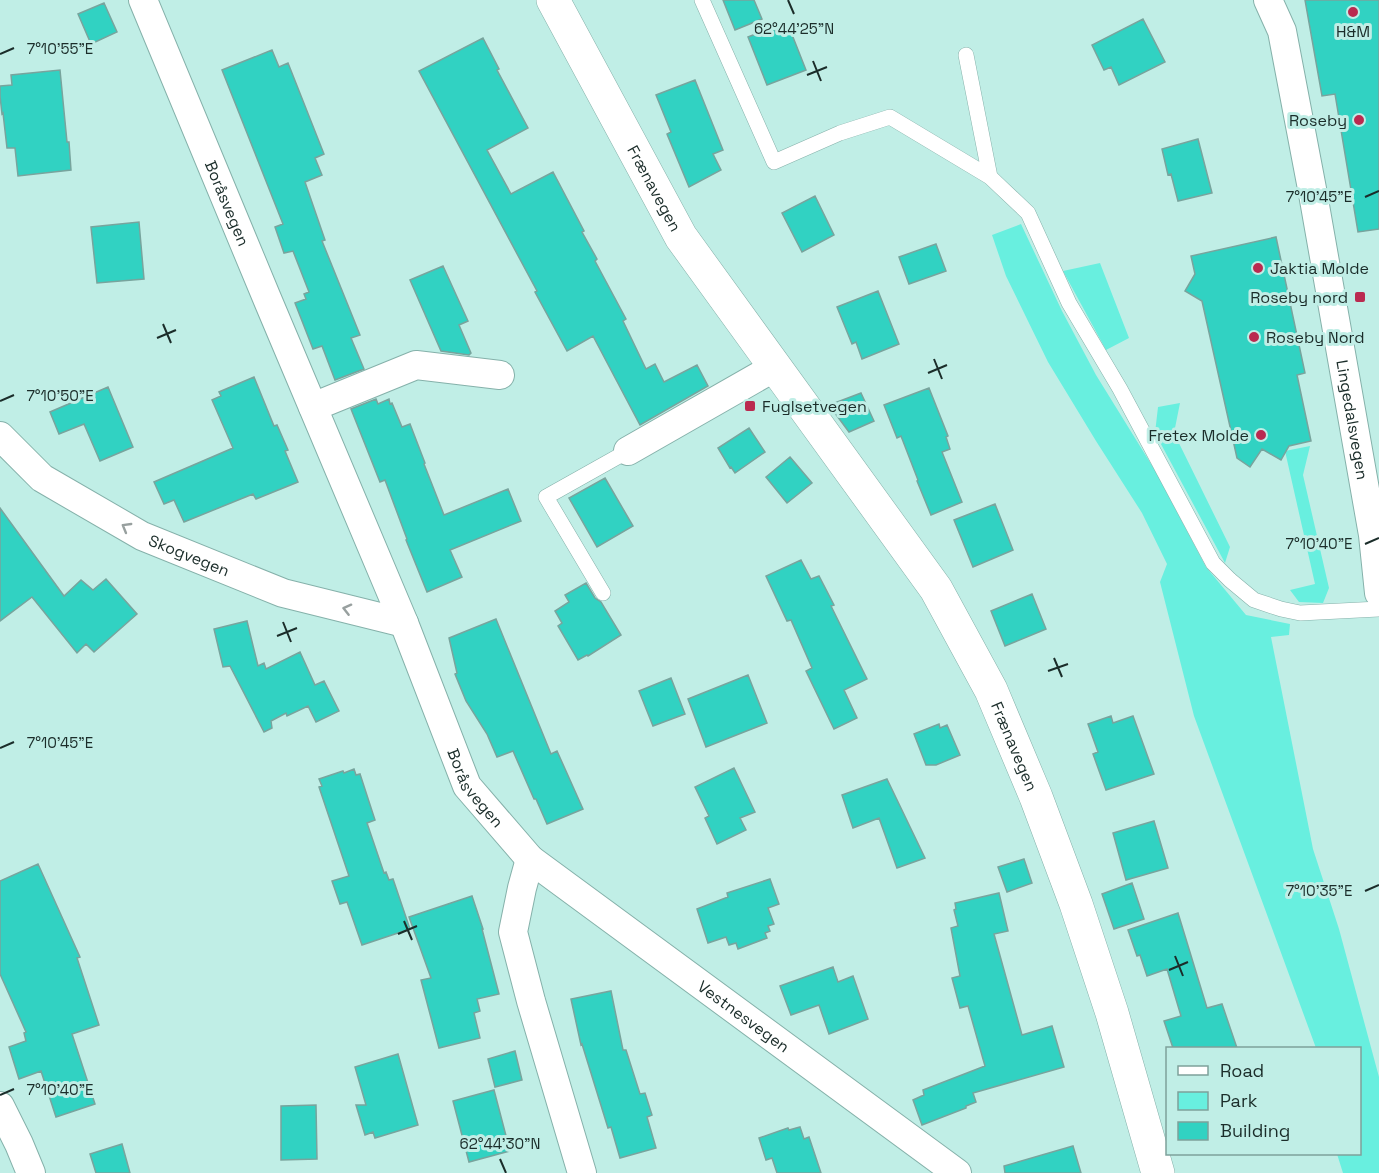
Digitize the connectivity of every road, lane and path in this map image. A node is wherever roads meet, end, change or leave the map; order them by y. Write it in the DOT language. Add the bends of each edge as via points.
graph roads {
  1 [pos="142,0"];
  2 [pos="552,0"];
  3 [pos="702,0"];
  4 [pos="1268,0"];
  5 [pos="966,55"];
  6 [pos="990,177"];
  7 [pos="776,367"];
  8 [pos="500,375"];
  9 [pos="313,407"];
  10 [pos="0,436"];
  11 [pos="628,452"];
  12 [pos="603,593"];
  13 [pos="1379,593"];
  14 [pos="1379,609"];
  15 [pos="404,623"];
  16 [pos="530,859"];
  17 [pos="0,1106"];
  18 [pos="29,1172"];
  19 [pos="582,1173"];
  20 [pos="957,1173"];
  21 [pos="1158,1173"];
  1 -- 9 [label="street, Boråsvegen"];
  2 -- 7 [label="main road, Frænavegen" via="681,237"];
  3 -- 6 [label="lane" via="774,162 840,133 890,117"];
  4 -- 13 [label="street, Lingedalsvegen" via="1282,31 1313,194 1373,535"];
  5 -- 6 [label="lane"];
  6 -- 14 [label="lane" via="1028,213 1069,303 1213,562 1254,600 1281,609 1300,613"];
  7 -- 11 [label="street"];
  7 -- 21 [label="main road, Frænavegen" via="936,589 991,690 1076,904"];
  8 -- 9 [label="street" via="416,365"];
  9 -- 15 [label="street, Boråsvegen"];
  15 -- 10 [label="street, Skogvegen, one-way" via="283,593 142,536 42,478"];
  11 -- 12 [label="lane" via="546,497"];
  15 -- 16 [label="street, Boråsvegen" via="467,786"];
  16 -- 19 [label="street" via="513,932"];
  16 -- 20 [label="street, Vestnesvegen"];
  17 -- 18 [label="street"];
}
